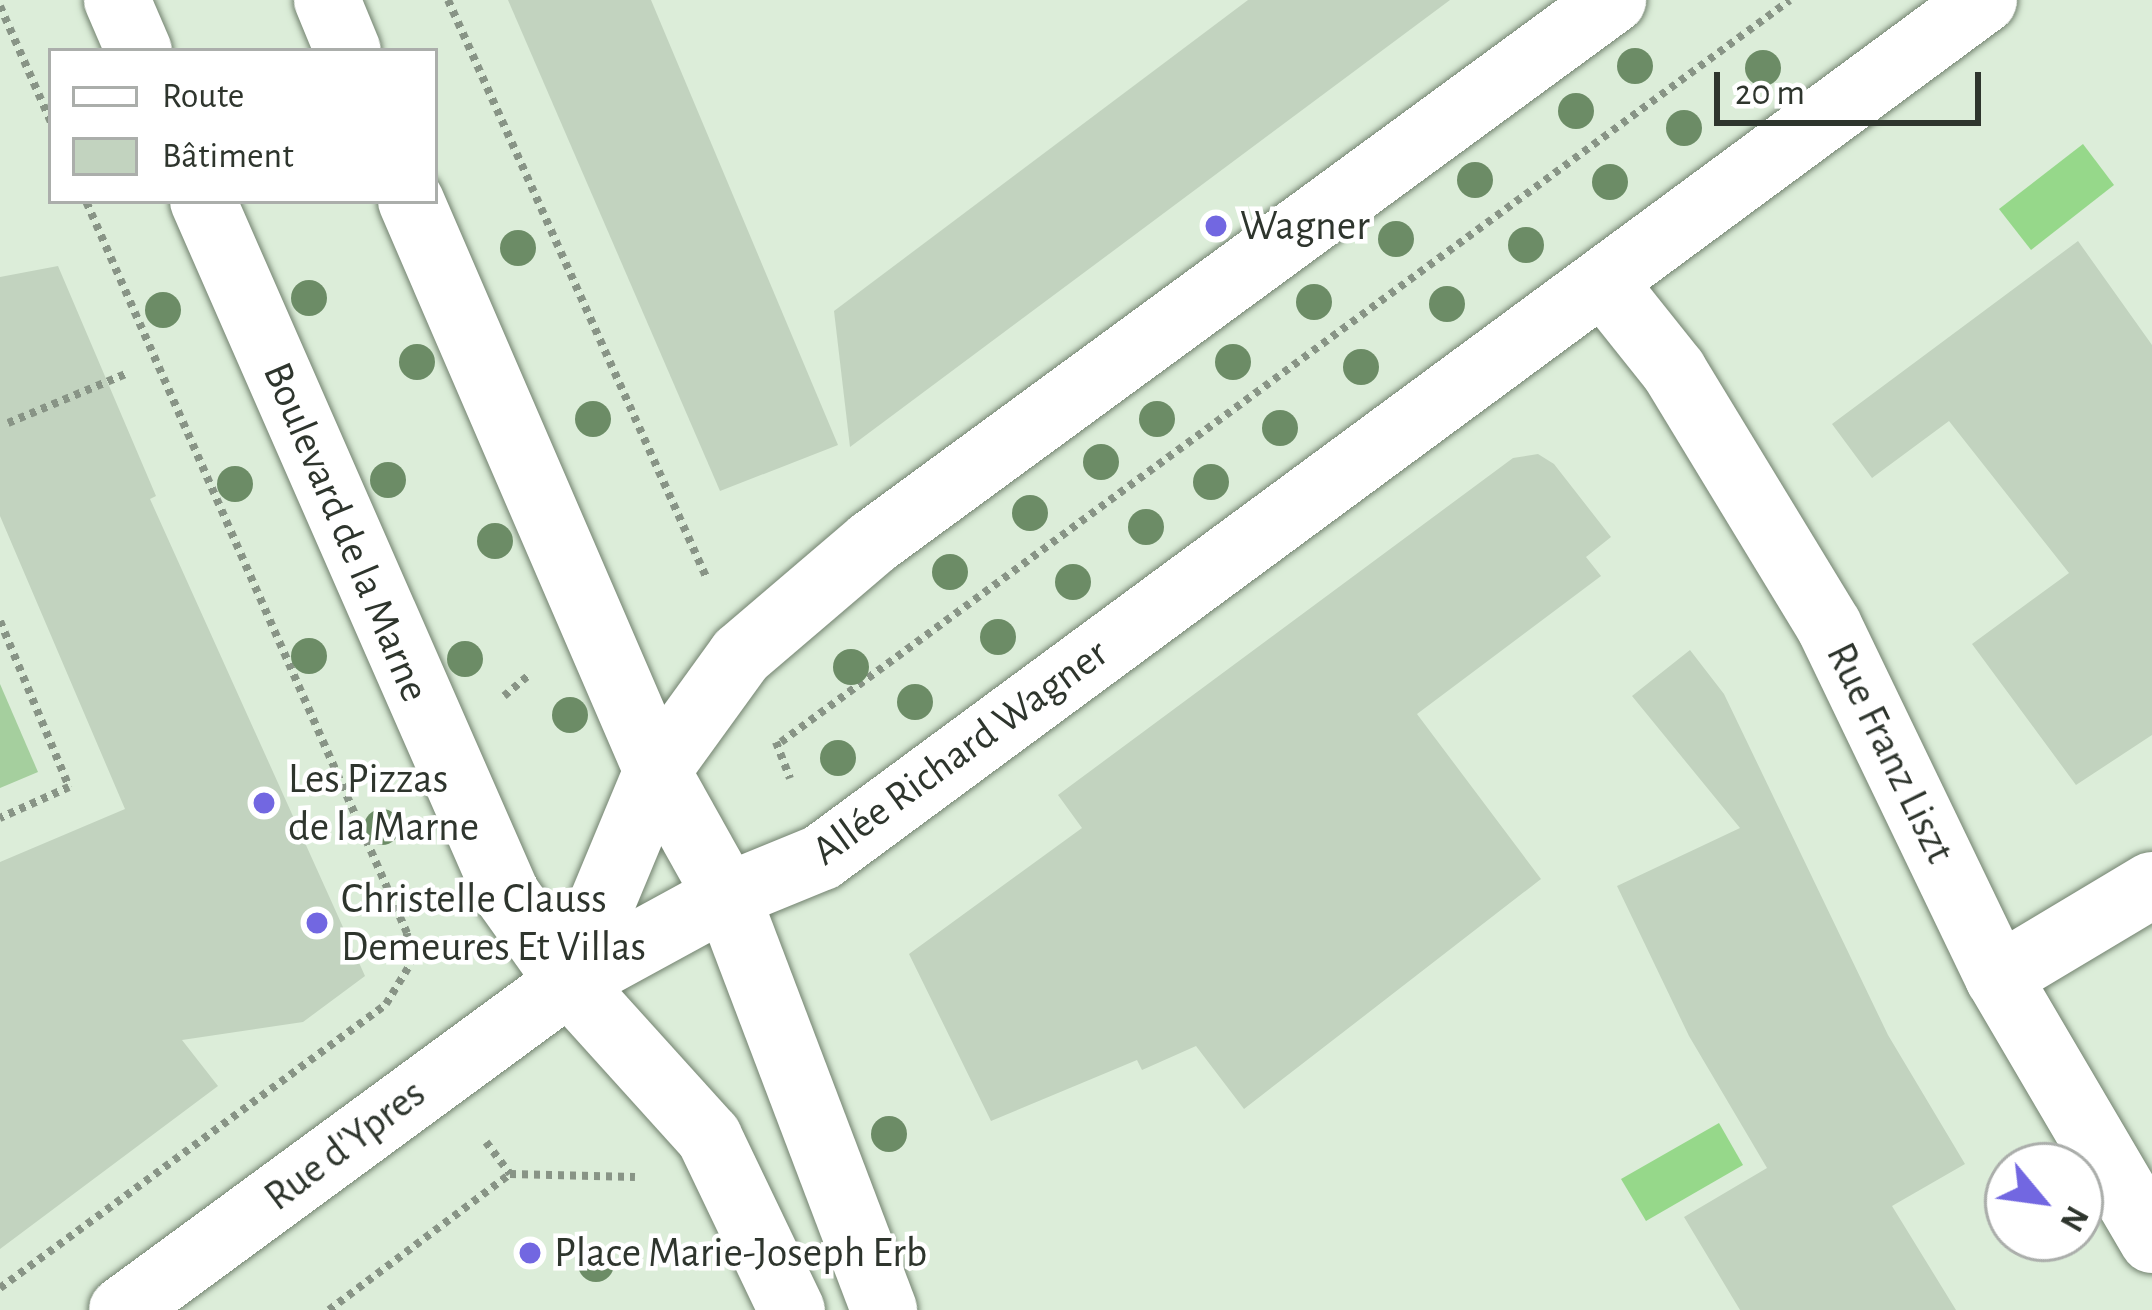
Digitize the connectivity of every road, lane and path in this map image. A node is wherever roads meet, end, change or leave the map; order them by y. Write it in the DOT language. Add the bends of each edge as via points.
graph roads {
  1 [pos="117,0"];
  2 [pos="327,0"];
  3 [pos="448,0"];
  4 [pos="1613,0"];
  5 [pos="1790,0"];
  6 [pos="1984,0"];
  7 [pos="0,6"];
  8 [pos="138,48"];
  9 [pos="347,48"];
  10 [pos="48,115"];
  11 [pos="87,204"];
  12 [pos="204,204"];
  13 [pos="412,204"];
  14 [pos="1603,282"];
  15 [pos="126,374"];
  16 [pos="8,423"];
  17 [pos="0,621"];
  18 [pos="742,656"];
  19 [pos="777,745"];
  20 [pos="657,771"];
  21 [pos="0,818"];
  22 [pos="822,857"];
  23 [pos="2152,885"];
  24 [pos="727,896"];
  25 [pos="1997,976"];
  26 [pos="569,982"];
  27 [pos="485,1140"];
  28 [pos="510,1174"];
  29 [pos="643,1177"];
  30 [pos="2152,1240"];
  31 [pos="0,1288"];
  32 [pos="122,1310"];
  33 [pos="329,1310"];
  34 [pos="792,1310"];
  35 [pos="884,1310"];
  1 -- 8 [label="street"];
  2 -- 9 [label="street"];
  3 -- 18 [label="path"];
  4 -- 18 [label="street" via="872,543"];
  5 -- 19 [label="path"];
  6 -- 14 [label="street, Allée Richard Wagner"];
  7 -- 10 [label="path"];
  11 -- 31 [label="path" via="407,933 411,963 386,1004"];
  12 -- 26 [label="street, Boulevard de la Marne" via="507,895"];
  13 -- 20 [label="street"];
  14 -- 22 [label="street, Allée Richard Wagner"];
  14 -- 25 [label="street, Rue Franz Liszt" via="1674,371 1829,626"];
  15 -- 16 [label="path"];
  17 -- 21 [label="path" via="69,787"];
  18 -- 19 [label="path"];
  18 -- 20 [label="street"];
  19 -- 22 [label="path"];
  20 -- 24 [label="street"];
  20 -- 26 [label="street"];
  22 -- 24 [label="street, Allée Richard Wagner"];
  23 -- 25 [label="street"];
  24 -- 26 [label="street, Allée Richard Wagner"];
  24 -- 35 [label="street"];
  25 -- 30 [label="street, Rue Franz Liszt"];
  26 -- 32 [label="street, Rue d'Ypres"];
  26 -- 34 [label="street, Boulevard de la Marne" via="710,1137"];
  27 -- 28 [label="path"];
  28 -- 29 [label="path"];
  28 -- 33 [label="path"];
}
